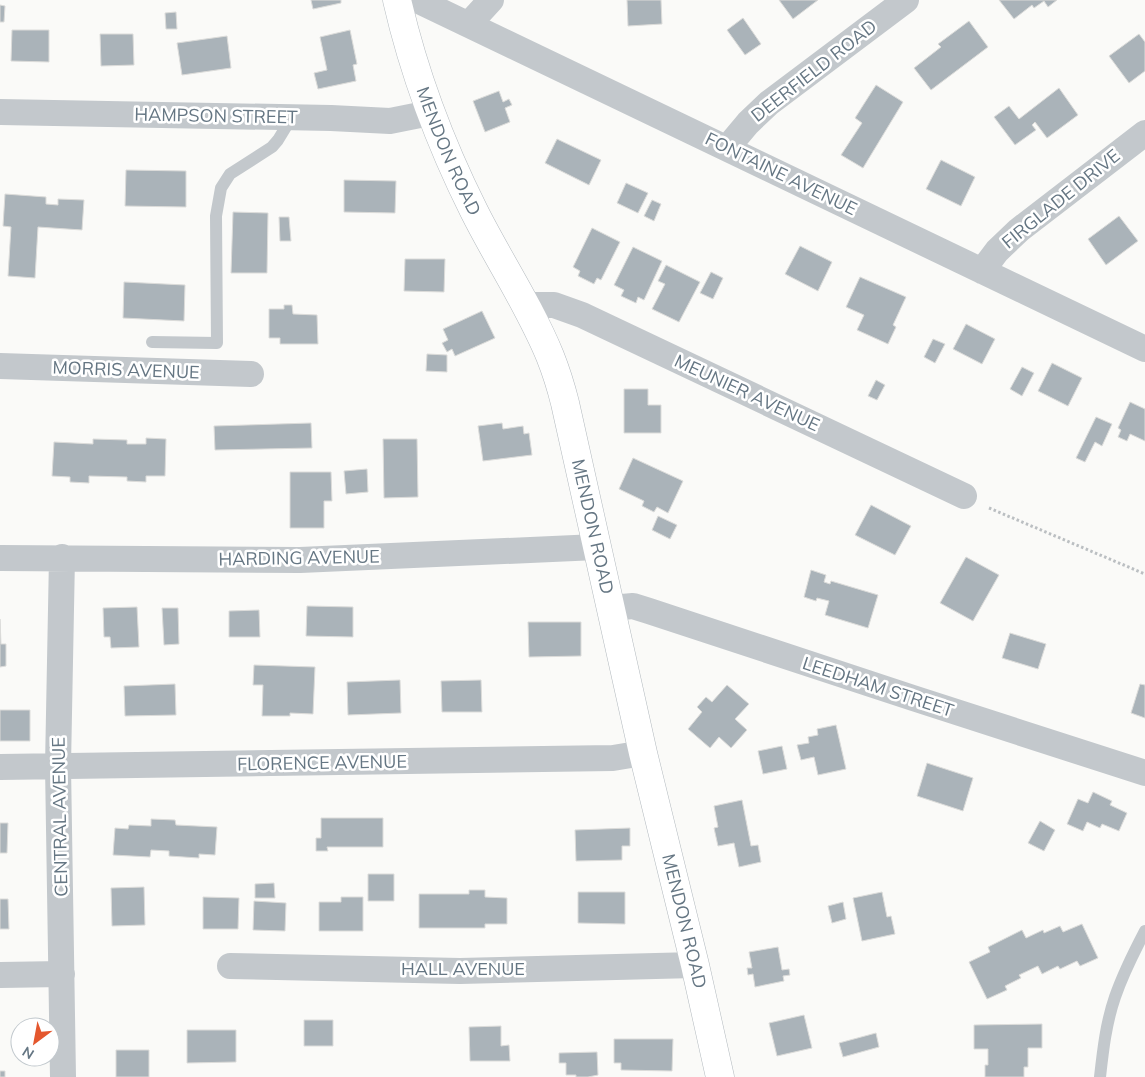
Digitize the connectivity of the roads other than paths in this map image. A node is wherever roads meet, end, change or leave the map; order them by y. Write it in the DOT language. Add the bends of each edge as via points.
graph roads {
  1 [pos="397,0"];
  2 [pos="417,0"];
  3 [pos="491,0"];
  4 [pos="906,0"];
  5 [pos="469,24"];
  6 [pos="0,112"];
  7 [pos="430,113"];
  8 [pos="292,117"];
  9 [pos="1145,133"];
  10 [pos="728,148"];
  11 [pos="982,271"];
  12 [pos="525,305"];
  13 [pos="152,342"];
  14 [pos="1145,349"];
  15 [pos="0,366"];
  16 [pos="251,374"];
  17 [pos="964,496"];
  18 [pos="597,547"];
  19 [pos="0,558"];
  20 [pos="62,558"];
  21 [pos="611,608"];
  22 [pos="643,753"];
  23 [pos="58,766"];
  24 [pos="0,767"];
  25 [pos="1145,773"];
  26 [pos="1145,930"];
  27 [pos="695,965"];
  28 [pos="230,966"];
  29 [pos="62,974"];
  30 [pos="0,975"];
  31 [pos="63,1077"];
  32 [pos="720,1077"];
  33 [pos="1100,1077"];
  1 -- 7 [label="street, MENDON ROAD"];
  2 -- 5 [label="street, FONTAINE AVENUE"];
  3 -- 5 [label="street"];
  4 -- 10 [label="street, DEERFIELD ROAD" via="769,103"];
  5 -- 10 [label="street, FONTAINE AVENUE"];
  6 -- 8 [label="street, HAMPSON STREET"];
  7 -- 8 [label="street, HAMPSON STREET" via="390,121"];
  7 -- 12 [label="street, MENDON ROAD" via="474,211"];
  8 -- 13 [label="lane" via="272,147 230,174 221,188 216,216 217,343"];
  9 -- 11 [label="street, FIRGLADE DRIVE" via="1011,237"];
  10 -- 11 [label="street, FONTAINE AVENUE"];
  11 -- 14 [label="street, FONTAINE AVENUE"];
  12 -- 17 [label="street, MEUNIER AVENUE" via="554,305 582,315"];
  12 -- 18 [label="street, MENDON ROAD" via="559,380"];
  15 -- 16 [label="street, MORRIS AVENUE"];
  18 -- 20 [label="street, HARDING AVENUE" via="300,560"];
  18 -- 21 [label="street, MENDON ROAD"];
  19 -- 20 [label="street, HARDING AVENUE"];
  20 -- 23 [label="street, CENTRAL AVENUE"];
  21 -- 22 [label="street, MENDON ROAD"];
  21 -- 25 [label="street, LEEDHAM STREET" via="633,606"];
  22 -- 23 [label="street, FLORENCE AVENUE" via="603,758"];
  22 -- 27 [label="street, MENDON ROAD"];
  23 -- 24 [label="street, FLORENCE AVENUE"];
  23 -- 29 [label="street, CENTRAL AVENUE"];
  26 -- 33 [label="lane" via="1114,999"];
  27 -- 28 [label="street, HALL AVENUE" via="460,971"];
  27 -- 32 [label="street, MENDON ROAD"];
  29 -- 30 [label="street"];
  29 -- 31 [label="street, CENTRAL AVENUE"];
}
